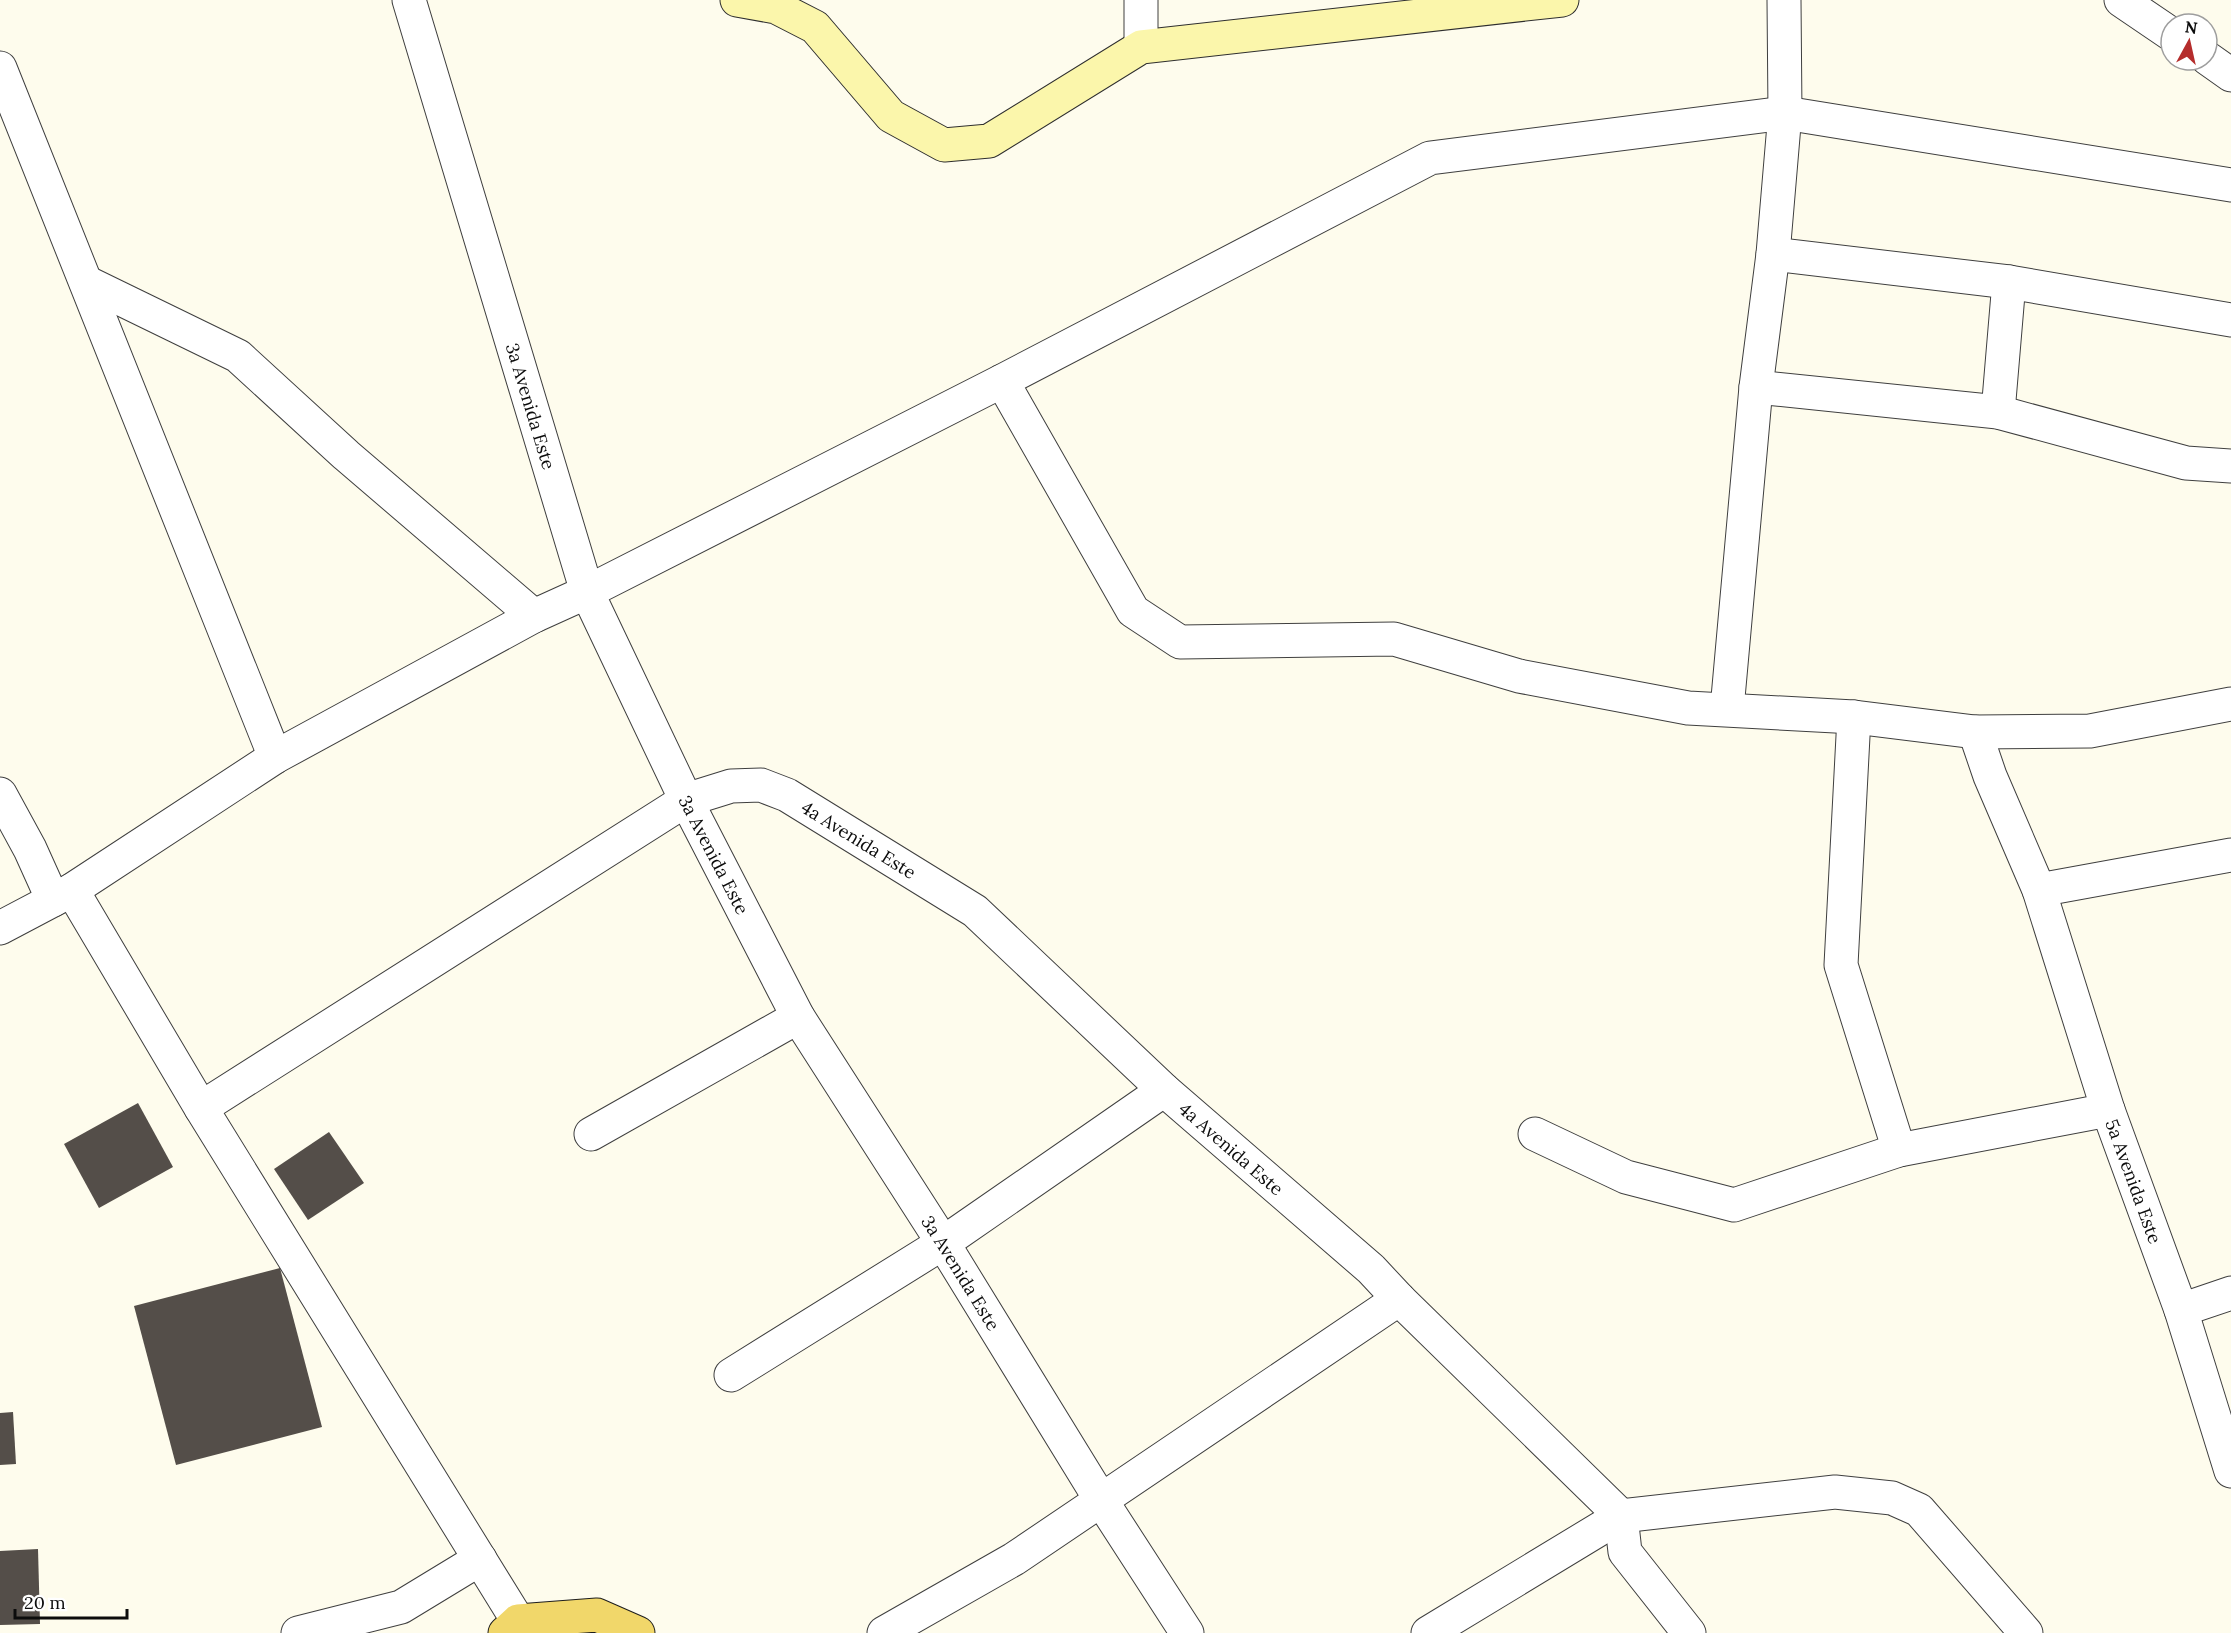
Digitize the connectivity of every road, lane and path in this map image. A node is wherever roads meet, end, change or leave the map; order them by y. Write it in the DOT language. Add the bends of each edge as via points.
graph roads {
  1 [pos="409,0"];
  2 [pos="737,0"];
  3 [pos="1141,0"];
  4 [pos="1562,0"];
  5 [pos="1784,0"];
  6 [pos="2121,0"];
  7 [pos="2159,26"];
  8 [pos="1141,47"];
  9 [pos="0,68"];
  10 [pos="1785,112"];
  11 [pos="2231,185"];
  12 [pos="1773,254"];
  13 [pos="86,282"];
  14 [pos="2009,282"];
  15 [pos="2231,320"];
  16 [pos="1002,381"];
  17 [pos="1756,387"];
  18 [pos="1998,412"];
  19 [pos="2231,466"];
  20 [pos="587,592"];
  21 [pos="534,616"];
  22 [pos="2231,704"];
  23 [pos="1727,710"];
  24 [pos="1854,717"];
  25 [pos="1975,732"];
  26 [pos="275,757"];
  27 [pos="0,794"];
  28 [pos="686,800"];
  29 [pos="2231,855"];
  30 [pos="2039,890"];
  31 [pos="62,895"];
  32 [pos="0,928"];
  33 [pos="798,1017"];
  34 [pos="1164,1090"];
  35 [pos="201,1108"];
  36 [pos="2108,1110"];
  37 [pos="591,1134"];
  38 [pos="1535,1134"];
  39 [pos="1899,1150"];
  40 [pos="943,1243"];
  41 [pos="2231,1293"];
  42 [pos="1399,1299"];
  43 [pos="2181,1310"];
  44 [pos="731,1375"];
  45 [pos="2231,1471"];
  46 [pos="1101,1500"];
  47 [pos="1621,1516"];
  48 [pos="480,1558"];
  49 [pos="512,1627"];
  50 [pos="298,1633"];
  51 [pos="638,1633"];
  52 [pos="884,1633"];
  53 [pos="1187,1633"];
  54 [pos="1428,1633"];
  55 [pos="1689,1633"];
  56 [pos="2026,1633"];
  1 -- 20 [label="street, 3a Avenida Este"];
  2 -- 8 [label="main road" via="776,7 815,27 891,116 944,145 989,141"];
  3 -- 8 [label="street"];
  4 -- 8 [label="main road"];
  5 -- 10 [label="street"];
  6 -- 7 [label="street"];
  9 -- 13 [label="street"];
  10 -- 11 [label="street"];
  10 -- 12 [label="street"];
  10 -- 16 [label="street" via="1430,158"];
  12 -- 14 [label="street"];
  12 -- 17 [label="street"];
  13 -- 21 [label="street" via="238,356 346,455"];
  13 -- 26 [label="street"];
  14 -- 15 [label="street"];
  14 -- 18 [label="street"];
  16 -- 20 [label="street"];
  16 -- 23 [label="street" via="1133,611 1180,642 1394,639 1519,676 1688,708"];
  17 -- 18 [label="street"];
  17 -- 23 [label="street"];
  18 -- 19 [label="street" via="2186,463"];
  20 -- 21 [label="street"];
  20 -- 28 [label="street, 3a Avenida Este"];
  21 -- 26 [label="street"];
  22 -- 25 [label="street" via="2090,731"];
  23 -- 24 [label="street"];
  24 -- 25 [label="street"];
  24 -- 39 [label="street" via="1841,965"];
  25 -- 30 [label="street, 5a Avenida Este"];
  26 -- 31 [label="street"];
  27 -- 31 [label="street" via="30,849"];
  28 -- 33 [label="street, 3a Avenida Este"];
  28 -- 34 [label="street, 4a Avenida Este" via="731,786 761,786 787,795 975,911"];
  28 -- 35 [label="street, 4a Avenida Este"];
  29 -- 30 [label="street"];
  30 -- 36 [label="street, 5a Avenida Este"];
  31 -- 32 [label="street"];
  31 -- 35 [label="street"];
  33 -- 37 [label="street"];
  33 -- 40 [label="street, 3a Avenida Este"];
  34 -- 40 [label="street"];
  34 -- 42 [label="street, 4a Avenida Este" via="1371,1269"];
  35 -- 48 [label="street"];
  36 -- 39 [label="street"];
  36 -- 43 [label="street, 5a Avenida Este"];
  38 -- 39 [label="street" via="1626,1177 1734,1205"];
  40 -- 44 [label="street"];
  40 -- 46 [label="street, 3a Avenida Este"];
  41 -- 43 [label="street"];
  42 -- 46 [label="street"];
  42 -- 47 [label="street, 4a Avenida Este"];
  43 -- 45 [label="street, 5a Avenida Este"];
  46 -- 52 [label="street" via="1014,1559"];
  46 -- 53 [label="street, 3a Avenida Este"];
  47 -- 54 [label="street"];
  47 -- 55 [label="street" via="1625,1552"];
  47 -- 56 [label="street" via="1835,1492 1892,1498 1920,1510"];
  48 -- 49 [label="street"];
  48 -- 50 [label="street" via="401,1607"];
  49 -- 51 [label="main road" via="597,1615"];
}
